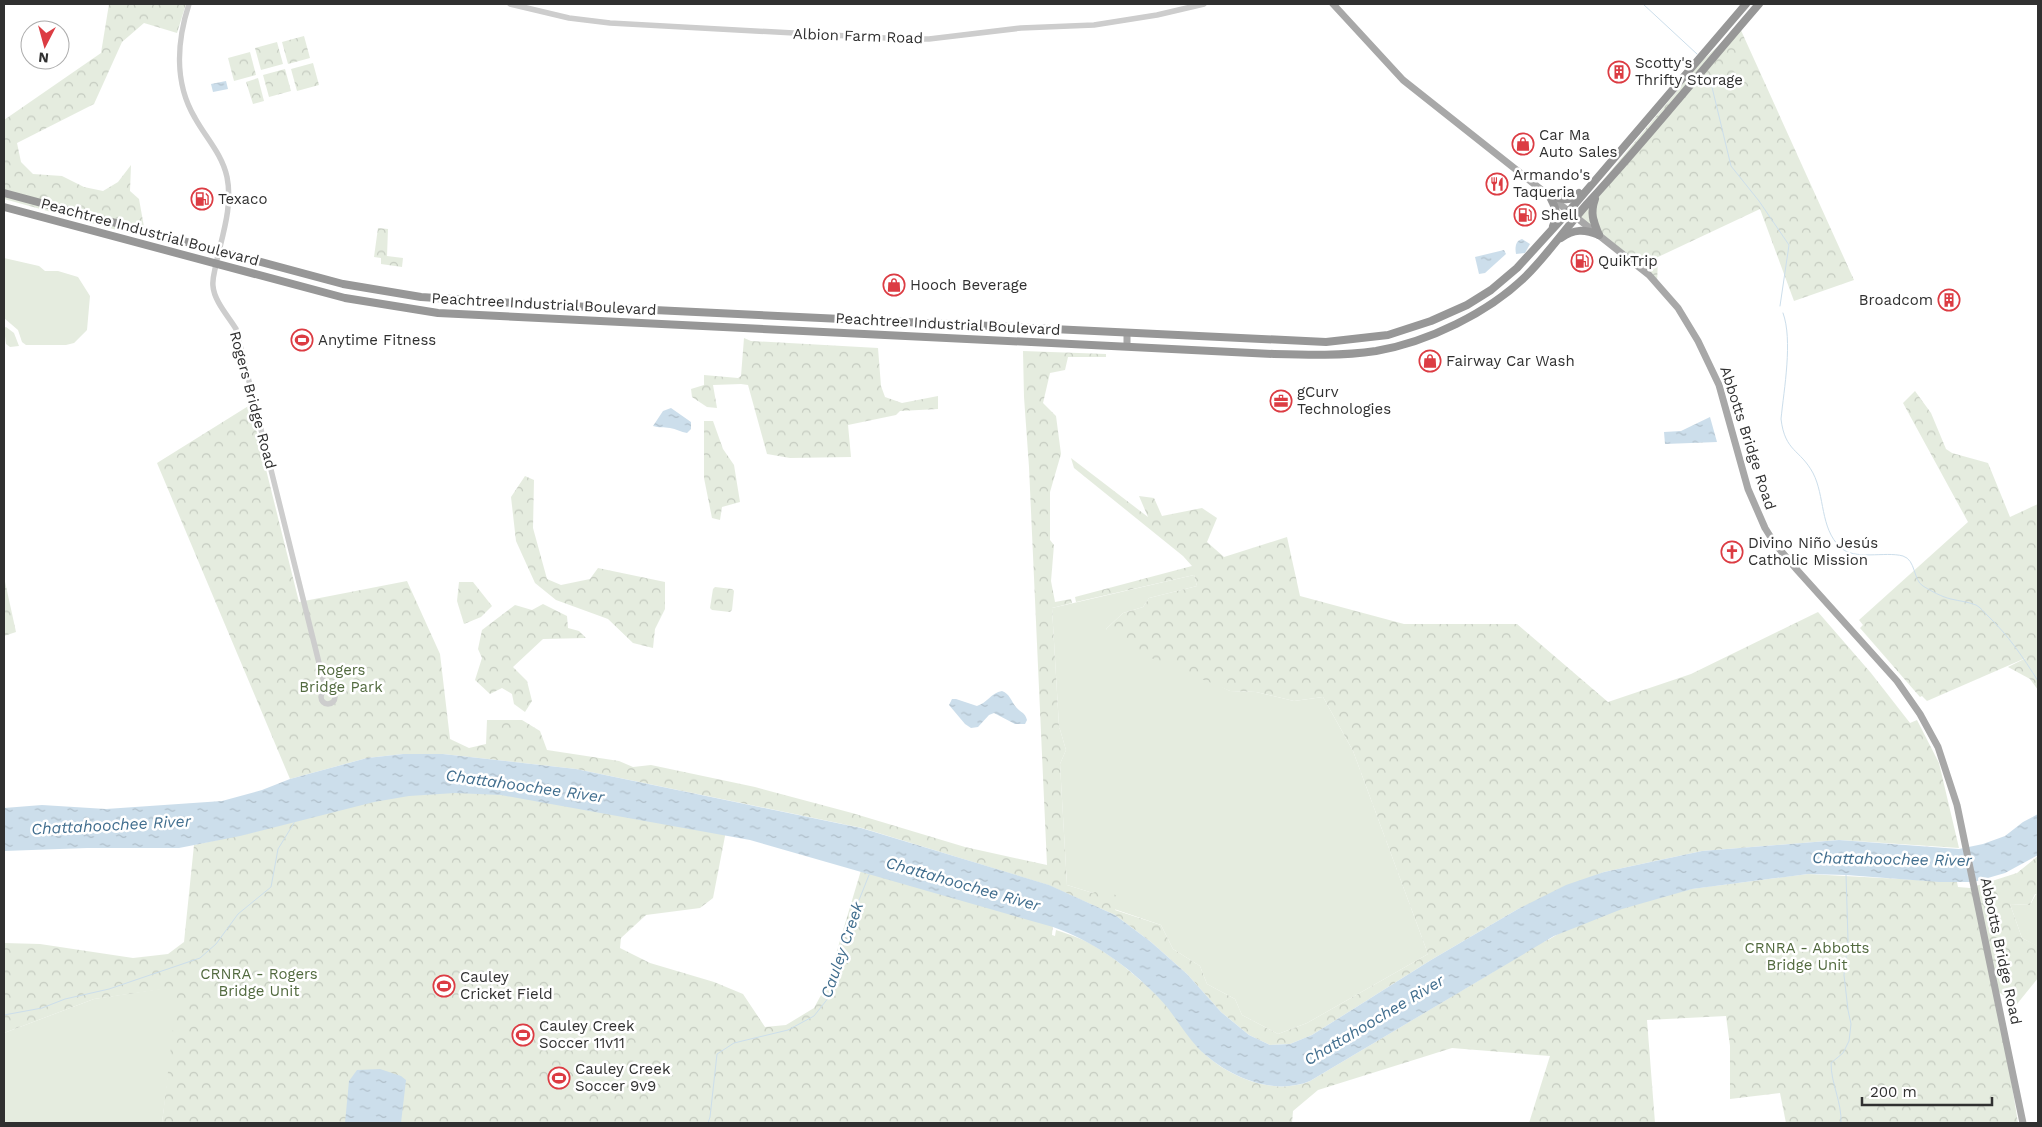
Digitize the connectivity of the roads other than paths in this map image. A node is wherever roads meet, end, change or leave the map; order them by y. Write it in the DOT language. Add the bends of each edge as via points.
graph roads {
  1 [pos="189,4"];
  2 [pos="510,4"];
  3 [pos="1204,4"];
  4 [pos="1333,4"];
  5 [pos="1746,4"];
  6 [pos="1759,4"];
  7 [pos="1593,183"];
  8 [pos="4,193"];
  9 [pos="1549,195"];
  10 [pos="1596,195"];
  11 [pos="4,207"];
  12 [pos="1569,211"];
  13 [pos="1576,216"];
  14 [pos="1550,232"];
  15 [pos="1599,235"];
  16 [pos="1555,242"];
  17 [pos="219,250"];
  18 [pos="216,264"];
  19 [pos="1127,333"];
  20 [pos="1127,346"];
  21 [pos="326,690"];
  22 [pos="2023,1123"];
  1 -- 17 [label="street, Rogers Bridge Road" via="180,44 181,81 186,101 218,153 227,178 228,214"];
  2 -- 3 [label="street, Albion Farm Road" via="569,18 610,23 897,39 1094,25"];
  4 -- 9 [label="main road, Abbotts Bridge Road" via="1403,80"];
  5 -- 7 [label="highway, Peachtree Industrial Boulevard"];
  6 -- 10 [label="highway, Peachtree Industrial Boulevard"];
  7 -- 9 [label="highway" via="1570,199"];
  7 -- 12 [label="highway, Peachtree Industrial Boulevard"];
  8 -- 17 [label="highway, Peachtree Industrial Boulevard"];
  9 -- 12 [label="main road, Abbotts Bridge Road"];
  9 -- 14 [label="highway" via="1556,207"];
  10 -- 13 [label="highway, Peachtree Industrial Boulevard"];
  10 -- 15 [label="highway" via="1591,210"];
  11 -- 18 [label="highway, Peachtree Industrial Boulevard"];
  12 -- 13 [label="main road, Abbotts Bridge Road"];
  12 -- 14 [label="highway, Peachtree Industrial Boulevard"];
  13 -- 15 [label="main road, Abbotts Bridge Road"];
  13 -- 16 [label="highway, Peachtree Industrial Boulevard"];
  14 -- 19 [label="highway, Peachtree Industrial Boulevard" via="1517,268 1491,290 1448,314 1388,335 1326,342"];
  15 -- 16 [label="highway" via="1578,230"];
  15 -- 22 [label="main road, Abbotts Bridge Road" via="1667,294 1698,341 1719,385 1748,489 1764,528 1892,675 1914,704 1938,747 1957,805"];
  16 -- 20 [label="highway, Peachtree Industrial Boulevard" via="1525,276 1491,304 1429,335 1384,349 1312,355"];
  17 -- 18 [label="street, Rogers Bridge Road"];
  17 -- 19 [label="highway, Peachtree Industrial Boulevard" via="343,284 421,297"];
  18 -- 20 [label="highway, Peachtree Industrial Boulevard" via="345,298 438,313"];
  18 -- 21 [label="street, Rogers Bridge Road" via="213,287 236,329"];
  19 -- 20 [label="main road"];
}
